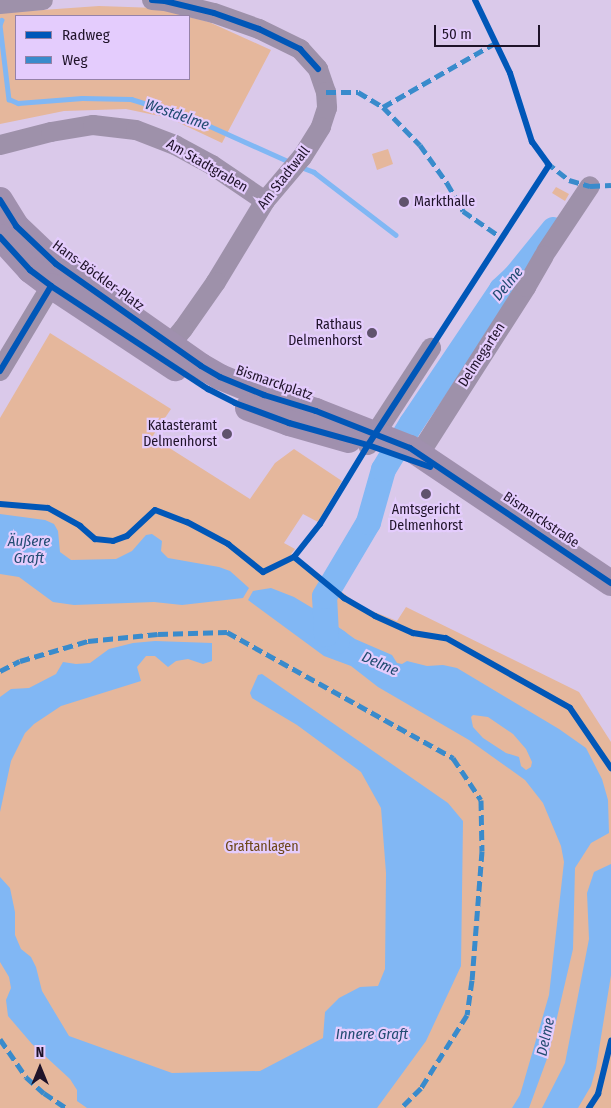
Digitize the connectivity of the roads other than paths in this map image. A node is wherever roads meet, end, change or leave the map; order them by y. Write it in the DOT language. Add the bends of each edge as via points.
graph roads {
  1 [pos="43,0"];
  2 [pos="152,0"];
  3 [pos="0,4"];
  4 [pos="0,145"];
  5 [pos="590,186"];
  6 [pos="0,200"];
  7 [pos="265,201"];
  8 [pos="0,237"];
  9 [pos="51,286"];
  10 [pos="430,348"];
  11 [pos="165,350"];
  12 [pos="0,371"];
  13 [pos="394,447"];
  14 [pos="611,582"];
  1 -- 3 [label="street"];
  2 -- 7 [label="street, Am Stadtwall" via="214,13 259,29 300,48 318,69 326,92 327,108 321,127 290,174"];
  4 -- 7 [label="street, Am Stadtgraben" via="94,125 136,130 175,144"];
  5 -- 13 [label="street, Delmegarten" via="526,287"];
  6 -- 11 [label="main road, Hans-Böckler-Platz" via="16,226 56,264"];
  7 -- 11 [label="street, Am Stadtwall" via="216,282"];
  8 -- 9 [label="main road" via="30,270"];
  9 -- 11 [label="main road"];
  9 -- 12 [label="street"];
  10 -- 13 [label="street"];
  11 -- 13 [label="main road" via="198,384 235,403 289,423"];
  13 -- 14 [label="main road, Bismarckstraße" via="455,478"];
}
